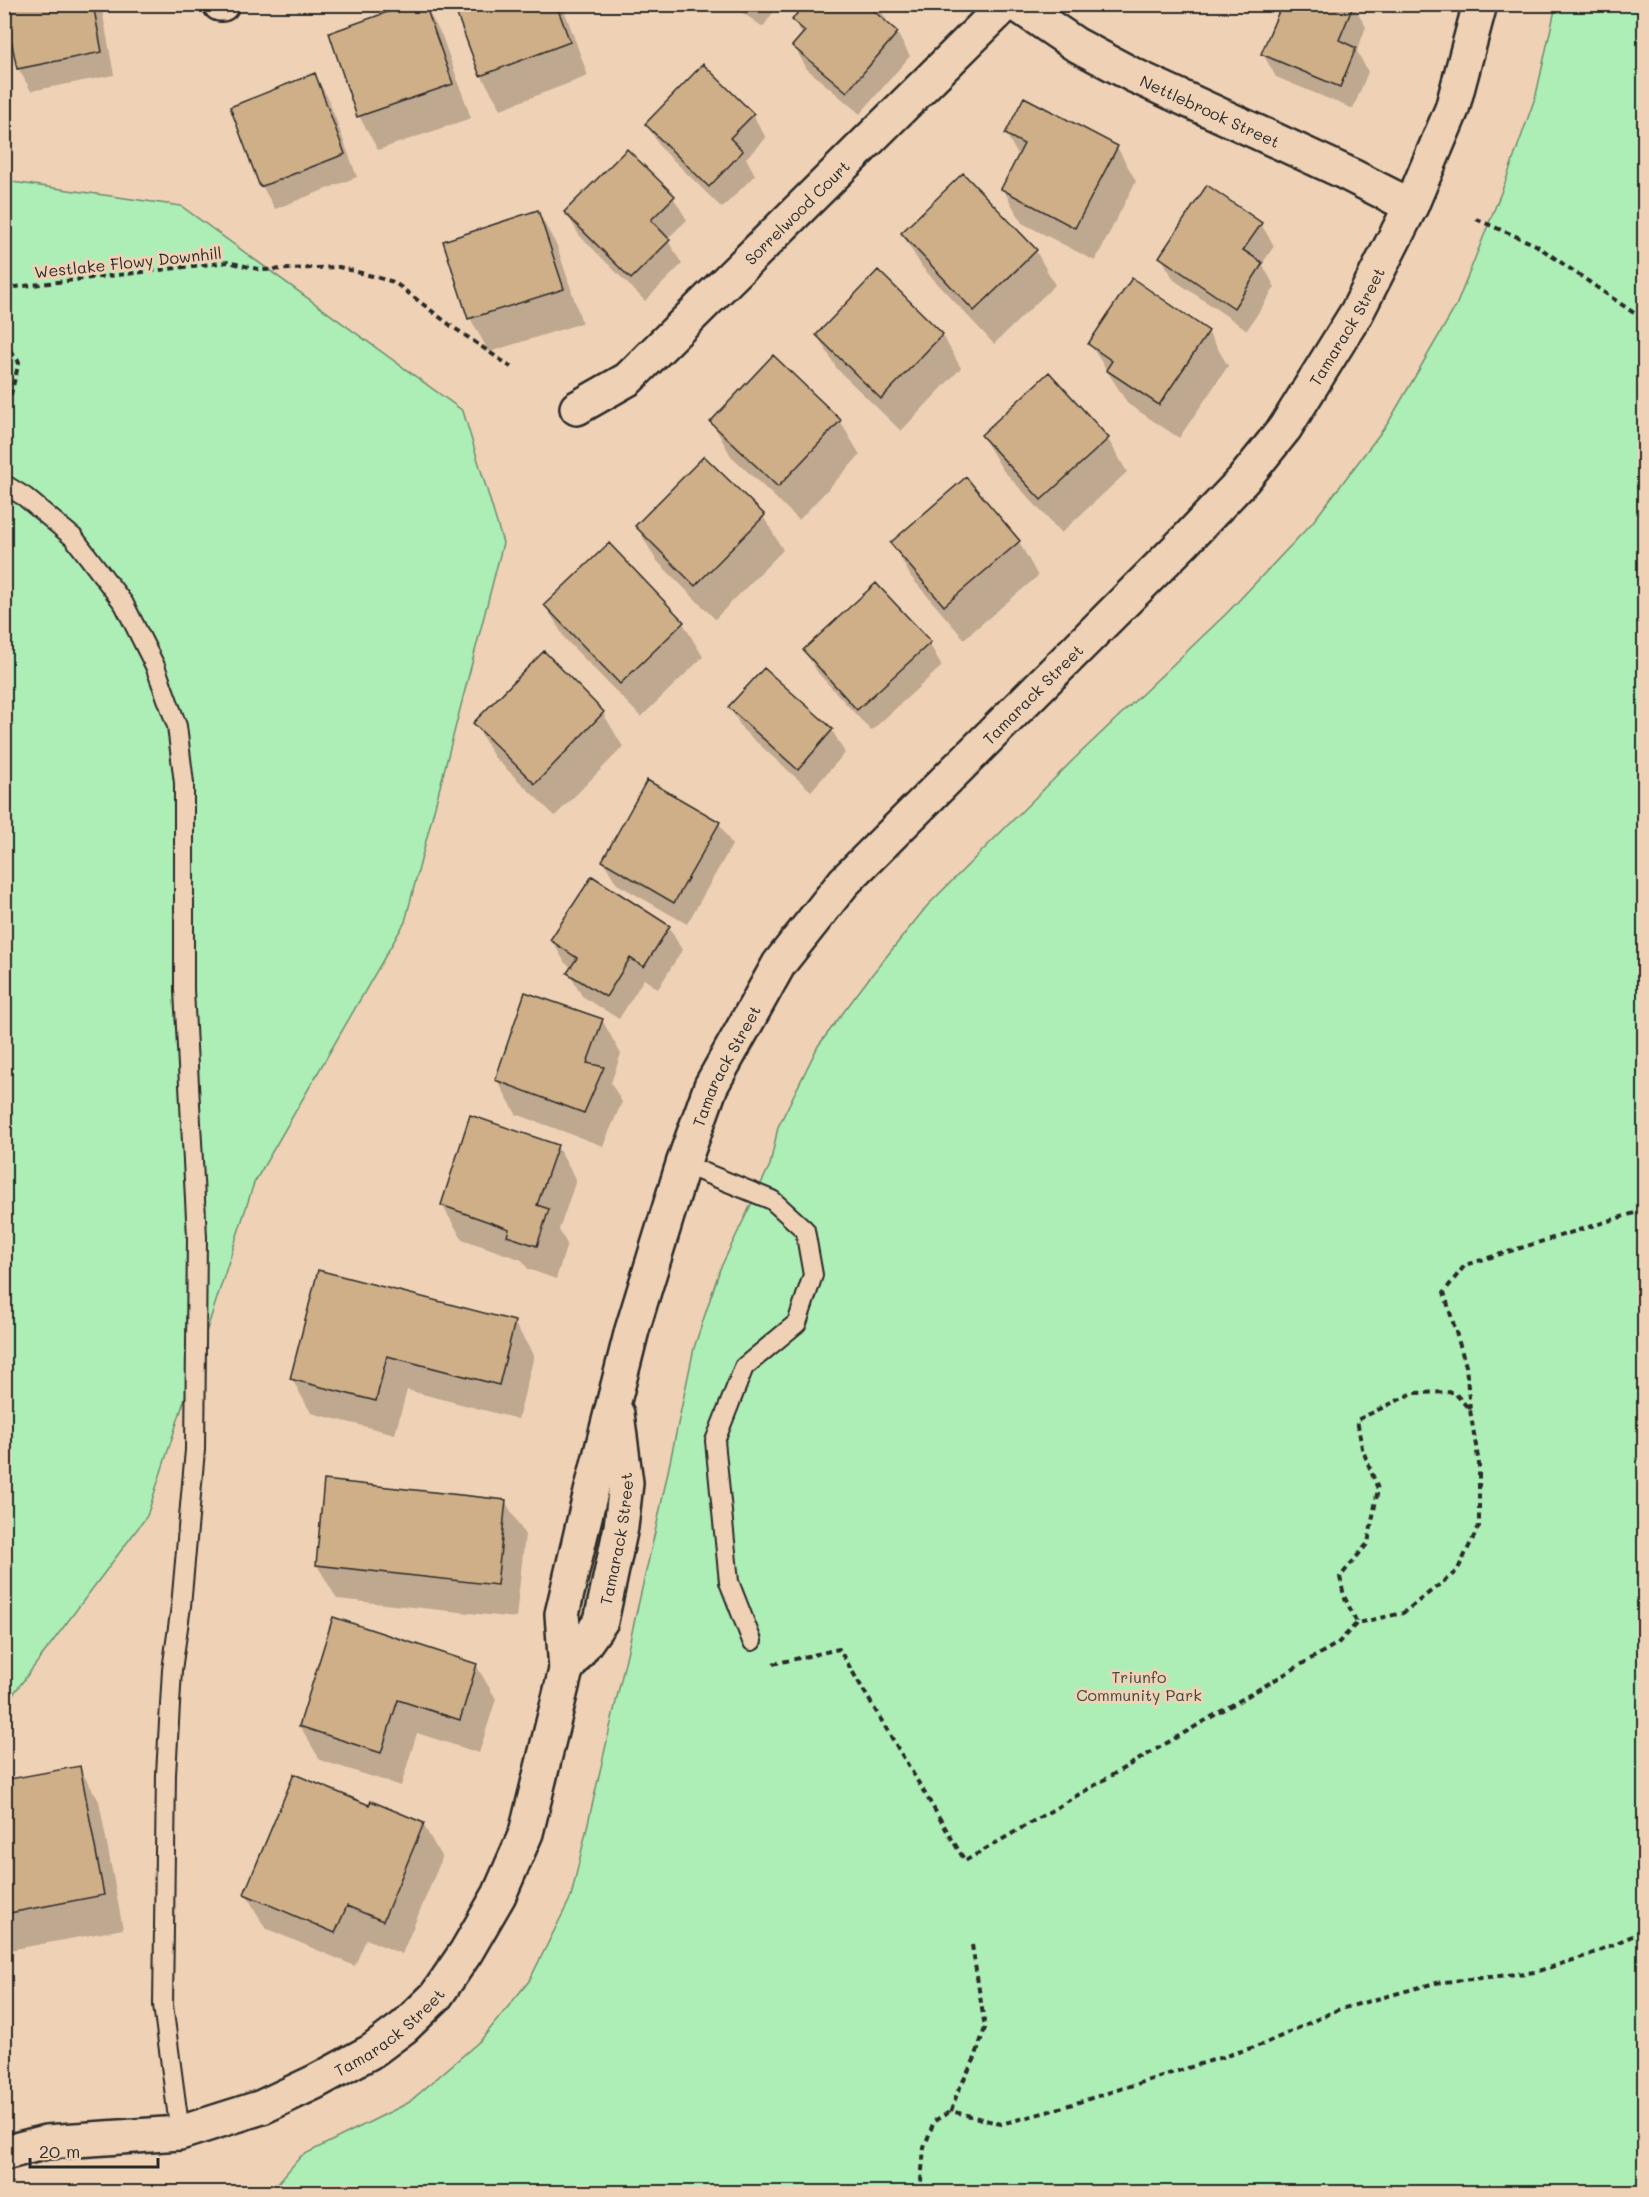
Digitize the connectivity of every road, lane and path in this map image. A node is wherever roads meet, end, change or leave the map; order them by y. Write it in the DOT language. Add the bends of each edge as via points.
graph roads {
  1 [pos="1006,4"];
  2 [pos="1016,4"];
  3 [pos="1480,4"];
  4 [pos="1412,206"];
  5 [pos="1476,219"];
  6 [pos="4,291"];
  7 [pos="1644,320"];
  8 [pos="4,343"];
  9 [pos="511,367"];
  10 [pos="577,408"];
  11 [pos="4,422"];
  12 [pos="4,484"];
  13 [pos="683,1164"];
  14 [pos="1644,1210"];
  15 [pos="1470,1410"];
  16 [pos="1357,1623"];
  17 [pos="752,1641"];
  18 [pos="767,1665"];
  19 [pos="1644,1931"];
  20 [pos="972,1945"];
  21 [pos="951,2111"];
  22 [pos="180,2133"];
  23 [pos="4,2153"];
  24 [pos="920,2193"];
  1 -- 10 [label="street, Sorrelwood Court" via="628,379"];
  2 -- 4 [label="street, Nettlebrook Street" via="1075,44 1133,75"];
  3 -- 4 [label="street, Tamarack Street" via="1452,109"];
  4 -- 13 [label="street, Tamarack Street" via="1357,312 1285,428 1242,480 844,882 779,964 711,1086"];
  5 -- 7 [label="path" via="1536,245"];
  6 -- 9 [label="path, Westlake Flowy Downhill" via="228,262 262,270 339,267 394,282"];
  8 -- 11 [label="path" via="19,362"];
  12 -- 22 [label="lane" via="25,496 74,538 124,604 155,666 177,726 184,783 184,990 196,1237 195,1450 172,1670 166,1774 163,2005"];
  13 -- 17 [label="lane" via="772,1200 805,1230 813,1275 798,1323 744,1366 715,1441 729,1582"];
  13 -- 22 [label="street, Tamarack Street" via="615,1397 626,1483 601,1621 566,1670 526,1833 499,1895 436,1996 405,2027 372,2051 262,2107"];
  14 -- 15 [label="path" via="1465,1265 1444,1292 1466,1366"];
  15 -- 16 [label="path" via="1479,1464 1479,1526 1457,1571 1403,1613"];
  15 -- 16 [label="path" via="1454,1392 1413,1393 1357,1420 1362,1448 1378,1489 1368,1543 1340,1577"];
  16 -- 18 [label="path" via="1338,1643 965,1861 839,1649"];
  19 -- 21 [label="path" via="1535,1972 1435,1983 1337,2010 1264,2044 1001,2124"];
  20 -- 21 [label="path" via="985,2028"];
  21 -- 24 [label="path" via="934,2121 924,2148"];
  22 -- 23 [label="street, Tamarack Street" via="45,2142"];
}
